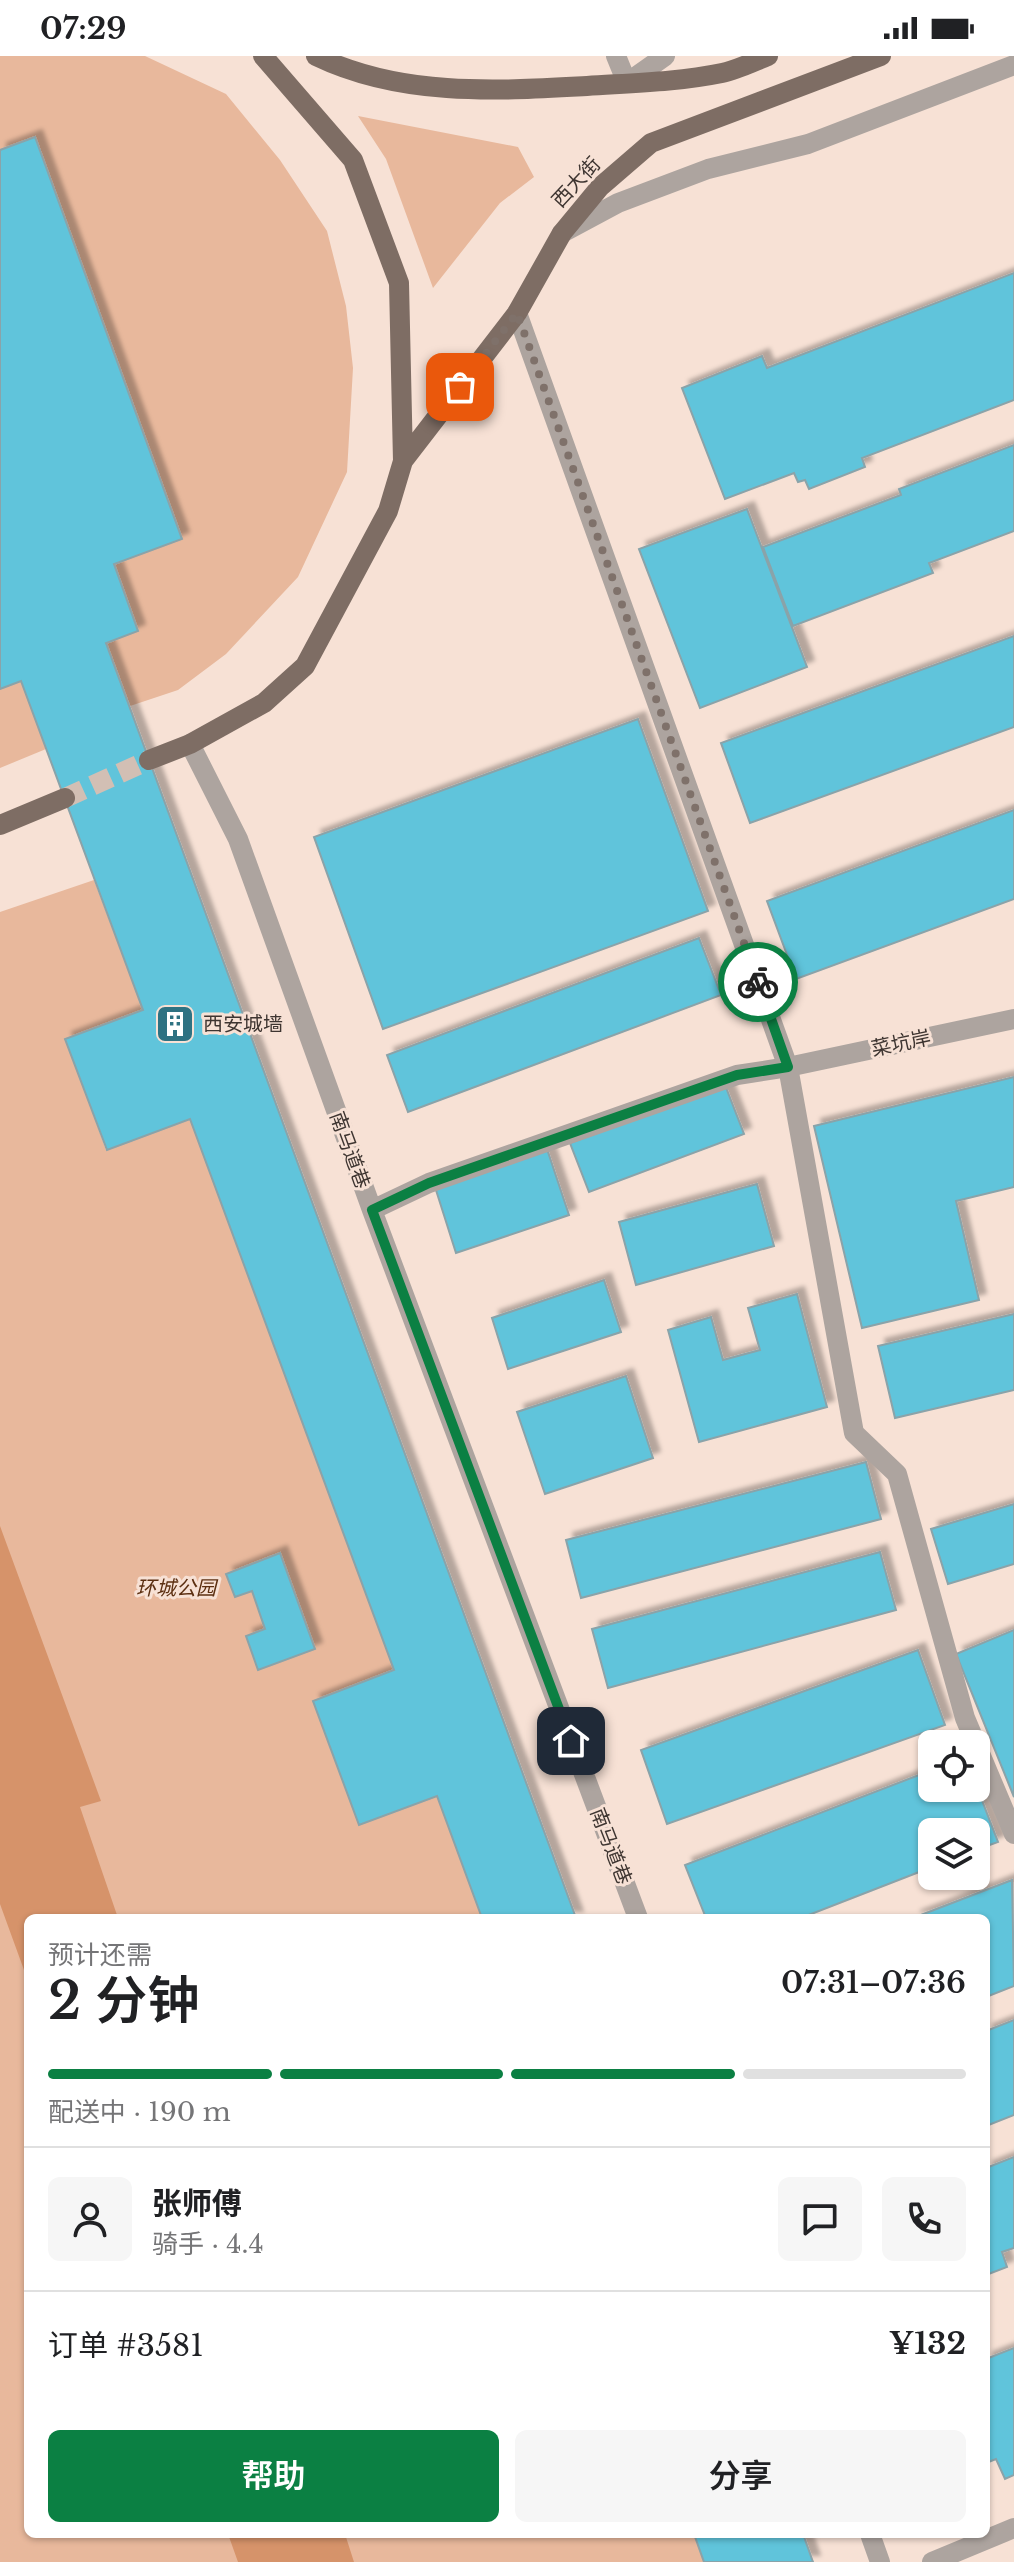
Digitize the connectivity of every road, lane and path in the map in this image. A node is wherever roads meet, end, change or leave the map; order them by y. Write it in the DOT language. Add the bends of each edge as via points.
graph roads {
  1 [pos="263,56"];
  2 [pos="316,56"];
  3 [pos="616,56"];
  4 [pos="665,56"];
  5 [pos="768,56"];
  6 [pos="881,56"];
  7 [pos="1014,65"];
  8 [pos="627,83"];
  9 [pos="562,233"];
  10 [pos="517,313"];
  11 [pos="403,461"];
  12 [pos="190,744"];
  13 [pos="149,760"];
  14 [pos="65,798"];
  15 [pos="0,825"];
  16 [pos="1014,1019"];
  17 [pos="788,1067"];
  18 [pos="372,1210"];
  19 [pos="1014,1834"];
  20 [pos="636,1914"];
  21 [pos="1014,2528"];
  22 [pos="871,2538"];
  23 [pos="990,2538"];
  24 [pos="990,2538"];
  25 [pos="880,2562"];
  26 [pos="932,2562"];
  1 -- 11 [label="main road" via="353,160 399,283"];
  2 -- 8 [label="main road" via="340,67 426,86 488,91"];
  3 -- 8 [label="street"];
  4 -- 8 [label="street"];
  5 -- 8 [label="main road" via="724,73"];
  6 -- 9 [label="main road, 西大街" via="651,143 600,187"];
  7 -- 9 [label="street" via="808,144 708,169 618,203"];
  9 -- 10 [label="main road, 西大街"];
  10 -- 11 [label="main road, 西大街"];
  10 -- 17 [label="street"];
  11 -- 12 [label="main road" via="388,511 305,666 264,703"];
  12 -- 13 [label="main road"];
  12 -- 18 [label="street, 南马道巷" via="238,839"];
  14 -- 15 [label="main road"];
  16 -- 17 [label="street, 菜坑岸"];
  17 -- 18 [label="street, 菜坑岸" via="737,1075 429,1183"];
  17 -- 19 [label="street" via="854,1433 897,1474 965,1718"];
  18 -- 20 [label="street, 南马道巷"];
  21 -- 24 [label="street"];
  22 -- 25 [label="street"];
  23 -- 26 [label="street"];
}
